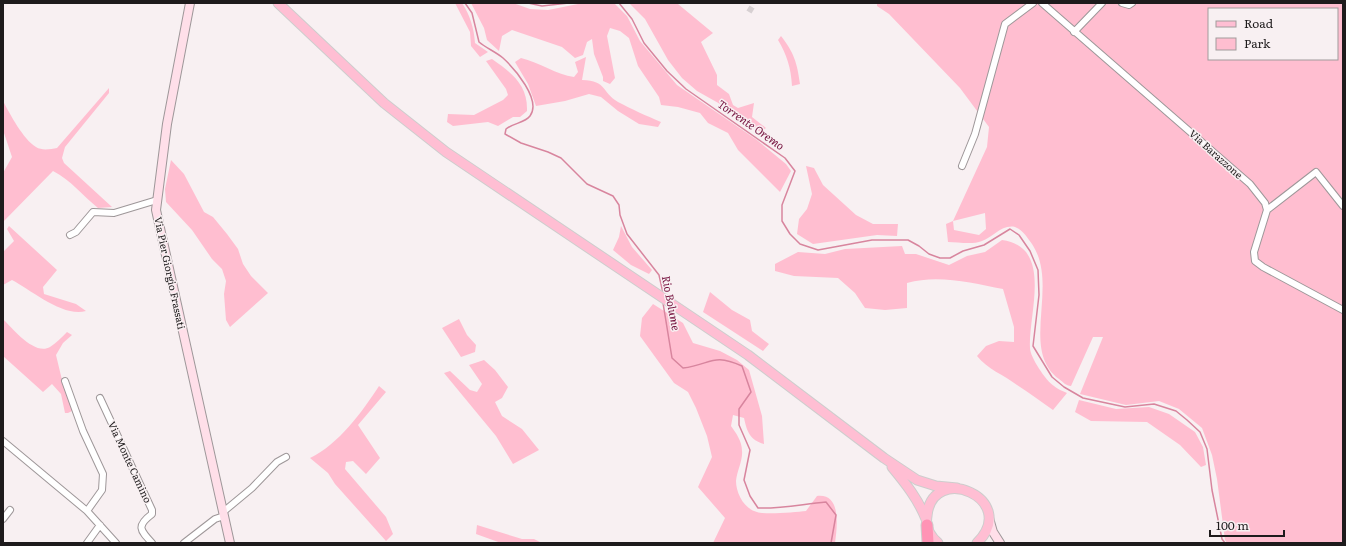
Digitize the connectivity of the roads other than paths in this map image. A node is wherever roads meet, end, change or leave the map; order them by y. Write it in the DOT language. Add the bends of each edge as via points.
graph roads {
  1 [pos="278,3"];
  2 [pos="1033,3"];
  3 [pos="1042,3"];
  4 [pos="1102,3"];
  5 [pos="1122,3"];
  6 [pos="1132,3"];
  7 [pos="189,4"];
  8 [pos="1074,32"];
  9 [pos="962,166"];
  10 [pos="157,200"];
  11 [pos="1343,206"];
  12 [pos="1267,210"];
  13 [pos="70,235"];
  14 [pos="1343,310"];
  15 [pos="65,381"];
  16 [pos="100,398"];
  17 [pos="3,440"];
  18 [pos="286,457"];
  19 [pos="884,458"];
  20 [pos="957,488"];
  21 [pos="10,510"];
  22 [pos="87,511"];
  23 [pos="223,514"];
  24 [pos="988,516"];
  25 [pos="3,519"];
  26 [pos="926,522"];
  27 [pos="100,525"];
  28 [pos="88,543"];
  29 [pos="116,543"];
  30 [pos="152,543"];
  31 [pos="184,543"];
  32 [pos="230,543"];
  33 [pos="928,543"];
  34 [pos="938,543"];
  35 [pos="977,543"];
  36 [pos="1000,543"];
  1 -- 19 [label="main road" via="384,103 446,152 760,364"];
  2 -- 9 [label="street" via="1005,24 975,134"];
  3 -- 8 [label="street, Via Barazzone"];
  4 -- 8 [label="street"];
  5 -- 6 [label="street"];
  7 -- 10 [label="street, Via Pier Giorgio Frassati" via="167,124"];
  8 -- 12 [label="street, Via Barazzone" via="1250,184 1265,203"];
  10 -- 13 [label="street" via="114,213 93,212 76,232"];
  10 -- 23 [label="street, Via Pier Giorgio Frassati" via="156,210"];
  11 -- 12 [label="street" via="1316,172"];
  12 -- 14 [label="street" via="1254,252 1255,261"];
  15 -- 22 [label="street" via="103,474 102,490"];
  16 -- 30 [label="street, Via Monte Camino" via="152,510 152,514 143,521 141,527 142,532"];
  17 -- 22 [label="street"];
  18 -- 23 [label="street" via="277,462"];
  19 -- 20 [label="main road" via="917,480 936,486"];
  19 -- 26 [label="main road" via="909,487 920,504"];
  20 -- 24 [label="main road" via="978,496"];
  20 -- 26 [label="main road" via="949,489 935,498 927,512"];
  21 -- 25 [label="street"];
  22 -- 27 [label="street"];
  23 -- 31 [label="street"];
  23 -- 32 [label="street, Via Pier Giorgio Frassati"];
  24 -- 35 [label="main road" via="986,531"];
  24 -- 36 [label="street"];
  26 -- 33 [label="highway"];
  26 -- 34 [label="main road" via="929,532"];
  27 -- 28 [label="street"];
  27 -- 29 [label="street"];
}
